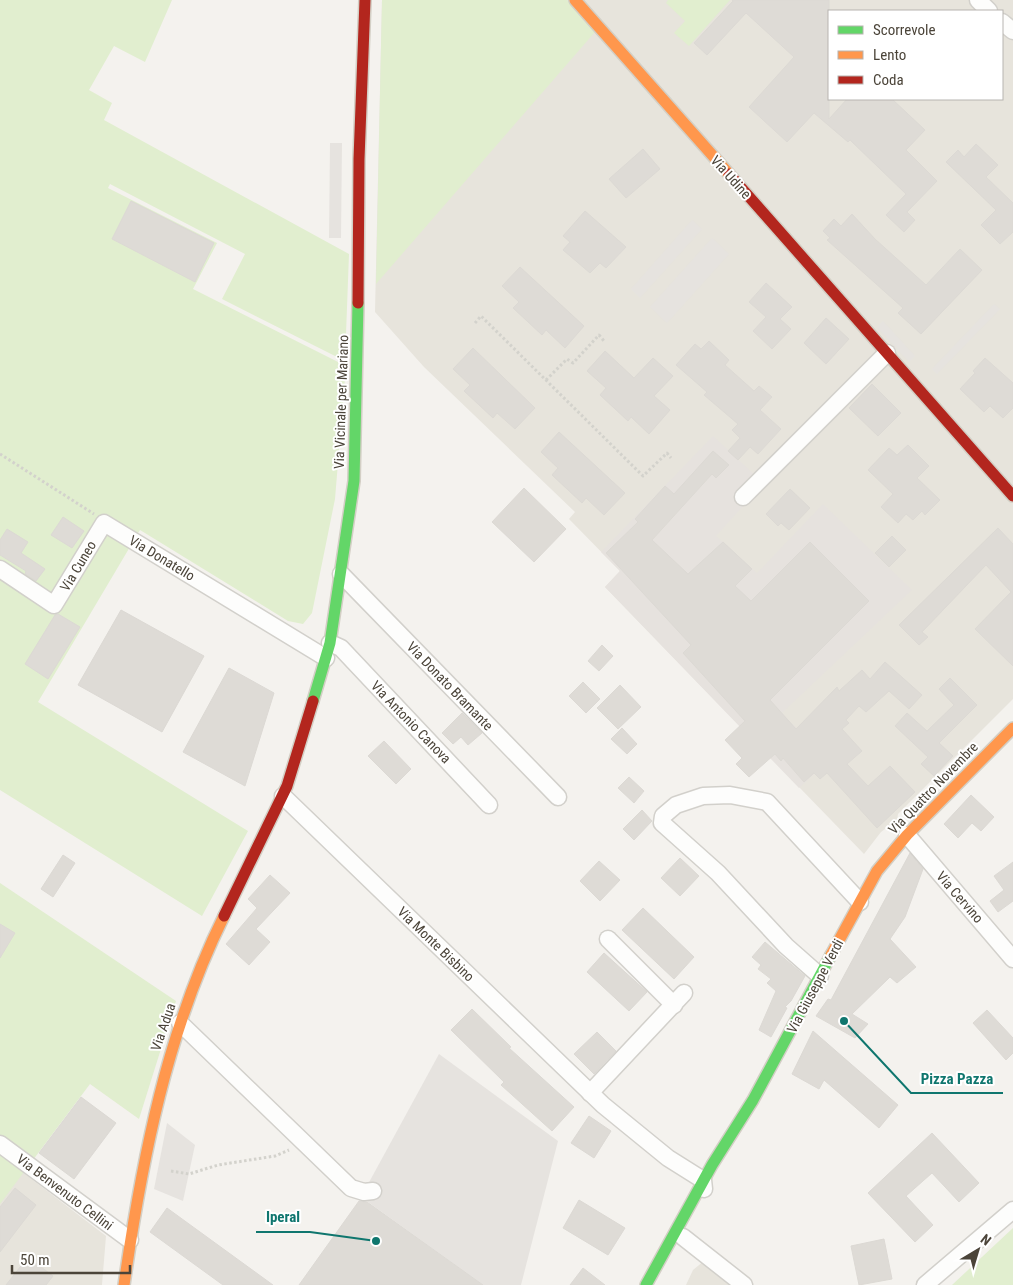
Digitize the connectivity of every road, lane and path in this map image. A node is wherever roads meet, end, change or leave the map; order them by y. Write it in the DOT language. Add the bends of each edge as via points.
graph roads {
  1 [pos="365,0"];
  2 [pos="978,0"];
  3 [pos="582,3"];
  4 [pos="988,10"];
  5 [pos="1003,23"];
  6 [pos="1013,31"];
  7 [pos="475,322"];
  8 [pos="604,341"];
  9 [pos="887,353"];
  10 [pos="546,380"];
  11 [pos="0,454"];
  12 [pos="671,458"];
  13 [pos="1013,496"];
  14 [pos="744,497"];
  15 [pos="104,523"];
  16 [pos="0,569"];
  17 [pos="341,574"];
  18 [pos="328,651"];
  19 [pos="1013,728"];
  20 [pos="283,796"];
  21 [pos="558,797"];
  22 [pos="489,804"];
  23 [pos="907,835"];
  24 [pos="877,871"];
  25 [pos="860,902"];
  26 [pos="608,939"];
  27 [pos="1013,959"];
  28 [pos="820,976"];
  29 [pos="180,1023"];
  30 [pos="590,1093"];
  31 [pos="752,1100"];
  32 [pos="0,1144"];
  33 [pos="304,1144"];
  34 [pos="171,1171"];
  35 [pos="703,1180"];
  36 [pos="373,1191"];
  37 [pos="1013,1210"];
  38 [pos="694,1214"];
  39 [pos="683,1236"];
  40 [pos="130,1240"];
  41 [pos="124,1285"];
  42 [pos="646,1285"];
  43 [pos="656,1285"];
  44 [pos="744,1285"];
  45 [pos="925,1285"];
  1 -- 17 [label="street, Via Vicinale per Mariano" via="359,159 357,418 354,481"];
  2 -- 4 [label="street"];
  3 -- 9 [label="street, Via Udine"];
  5 -- 6 [label="street"];
  7 -- 10 [label="path" via="480,316"];
  8 -- 10 [label="path" via="599,335 573,363 567,360"];
  9 -- 13 [label="street, Via Udine"];
  9 -- 14 [label="street"];
  10 -- 12 [label="path" via="643,476 667,453"];
  11 -- 15 [label="path"];
  15 -- 16 [label="street, Via Cuneo" via="54,605"];
  15 -- 18 [label="street, Via Donatello"];
  17 -- 18 [label="street, Via Vicinale per Mariano"];
  17 -- 21 [label="street, Via Donato Bramante"];
  18 -- 20 [label="street, Via Vicinale per Mariano"];
  18 -- 22 [label="street, Via Antonio Canova" via="341,648"];
  19 -- 23 [label="street, Via Quattro Novembre"];
  20 -- 29 [label="street, Via Adua" via="217,929"];
  20 -- 30 [label="street, Via Monte Bisbino"];
  23 -- 24 [label="street, Via Quattro Novembre"];
  23 -- 27 [label="street, Via Cervino"];
  24 -- 25 [label="street, Via Giuseppe Verdi"];
  25 -- 28 [label="street, Via Giuseppe Verdi"];
  25 -- 28 [label="street" via="767,802 730,794 703,796 676,806 663,816 662,823 718,873 786,946"];
  26 -- 30 [label="street" via="679,999"];
  28 -- 31 [label="street, Via Giuseppe Verdi"];
  29 -- 33 [label="street"];
  29 -- 40 [label="street, Via Adua" via="158,1097"];
  30 -- 35 [label="street, Via Monte Bisbino" via="668,1158"];
  31 -- 35 [label="street, Via Giuseppe Verdi"];
  31 -- 38 [label="street, Via Giuseppe Verdi"];
  32 -- 40 [label="street, Via Benvenuto Cellini"];
  33 -- 34 [label="path" via="275,1156 218,1165 189,1174"];
  33 -- 36 [label="street" via="352,1188"];
  35 -- 38 [label="street, Via Giuseppe Verdi" via="705,1185 693,1208"];
  35 -- 42 [label="street, Via Giuseppe Verdi"];
  37 -- 45 [label="street"];
  38 -- 39 [label="street, Via Giuseppe Verdi"];
  39 -- 43 [label="street, Via Giuseppe Verdi"];
  39 -- 44 [label="street"];
  40 -- 41 [label="street, Via Adua"];
}
